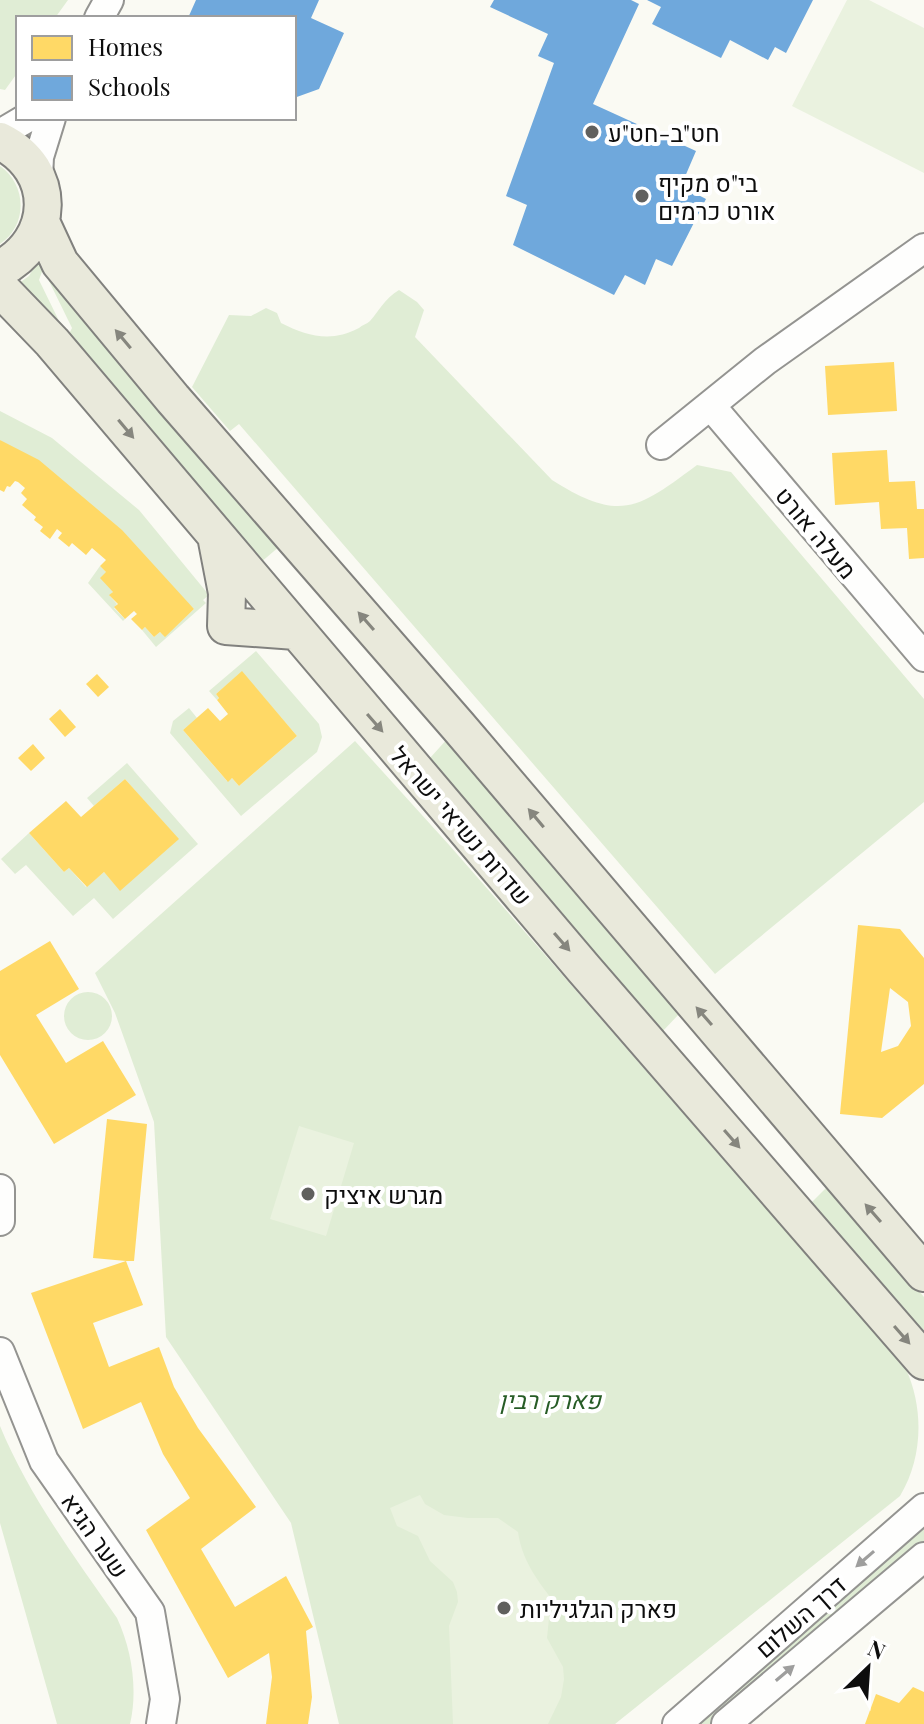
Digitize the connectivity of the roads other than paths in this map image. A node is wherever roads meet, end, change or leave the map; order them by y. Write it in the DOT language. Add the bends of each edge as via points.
graph roads {
  1 [pos="24,120"];
  2 [pos="50,120"];
  3 [pos="0,134"];
  4 [pos="0,141"];
  5 [pos="38,180"];
  6 [pos="41,222"];
  7 [pos="924,248"];
  8 [pos="0,269"];
  9 [pos="0,288"];
  10 [pos="711,406"];
  11 [pos="661,445"];
  12 [pos="215,535"];
  13 [pos="296,631"];
  14 [pos="924,657"];
  15 [pos="0,1189"];
  16 [pos="0,1221"];
  17 [pos="924,1273"];
  18 [pos="1,1361"];
  19 [pos="924,1361"];
  20 [pos="924,1508"];
  21 [pos="924,1557"];
  22 [pos="161,1724"];
  23 [pos="677,1724"];
  24 [pos="726,1724"];
  1 -- 3 [label="street"];
  2 -- 5 [label="street"];
  4 -- 5 [label="main road" via="21,154"];
  5 -- 6 [label="main road"];
  6 -- 8 [label="main road" via="25,251"];
  17 -- 6 [label="main road, one-way" via="163,388 60,263"];
  7 -- 10 [label="street"];
  9 -- 12 [label="main road, שדרות נשיאי ישראל, one-way"];
  10 -- 11 [label="street"];
  10 -- 14 [label="street, מעלה אורט"];
  12 -- 13 [label="main road, שדרות נשיאי ישראל"];
  12 -- 13 [label="main road" via="227,593 226,626"];
  13 -- 19 [label="main road, שדרות נשיאי ישראל, one-way"];
  15 -- 16 [label="street"];
  18 -- 22 [label="street, שער הגיא" via="44,1461 150,1612 165,1699"];
  20 -- 23 [label="street, דרך השלום, one-way"];
  24 -- 21 [label="street, דרך השלום, one-way"];
}
